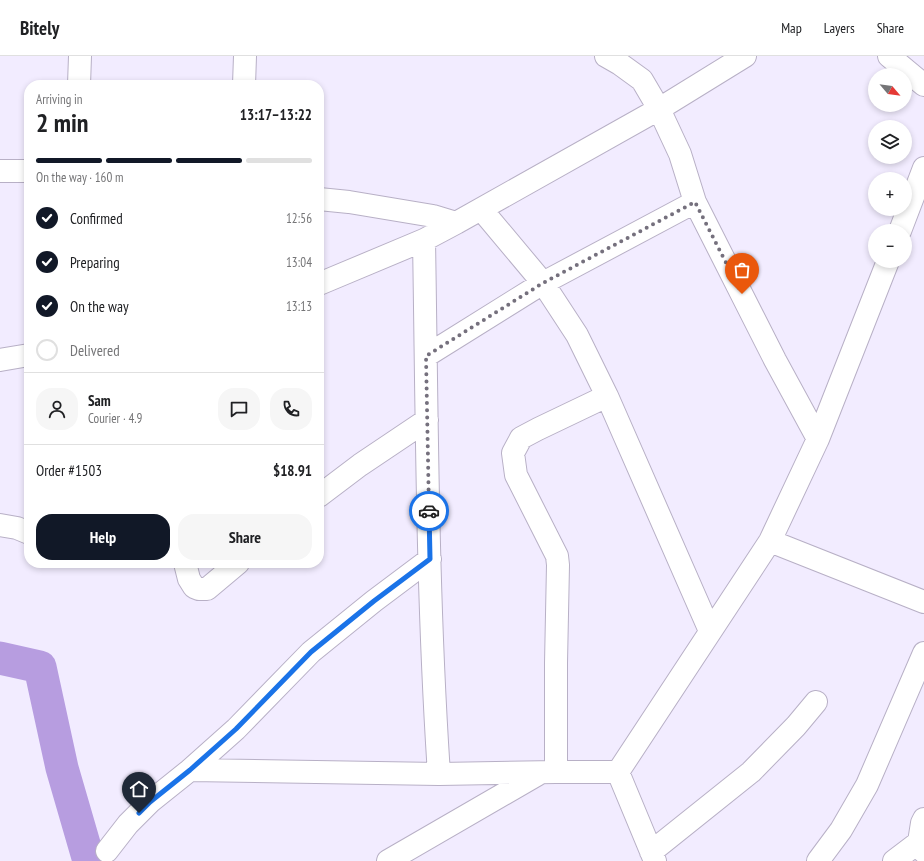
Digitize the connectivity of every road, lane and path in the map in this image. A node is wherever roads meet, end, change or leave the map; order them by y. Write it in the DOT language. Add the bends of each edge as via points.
graph roads {
  1 [pos="80,56"];
  2 [pos="245,56"];
  3 [pos="606,56"];
  4 [pos="745,56"];
  5 [pos="889,56"];
  6 [pos="79,80"];
  7 [pos="244,80"];
  8 [pos="924,85"];
  9 [pos="659,108"];
  10 [pos="924,168"];
  11 [pos="0,171"];
  12 [pos="24,171"];
  13 [pos="324,200"];
  14 [pos="695,202"];
  15 [pos="481,209"];
  16 [pos="456,223"];
  17 [pos="903,224"];
  18 [pos="424,240"];
  19 [pos="885,268"];
  20 [pos="324,282"];
  21 [pos="543,283"];
  22 [pos="24,356"];
  23 [pos="426,356"];
  24 [pos="0,360"];
  25 [pos="607,396"];
  26 [pos="427,420"];
  27 [pos="818,439"];
  28 [pos="324,492"];
  29 [pos="0,525"];
  30 [pos="24,531"];
  31 [pos="770,541"];
  32 [pos="430,559"];
  33 [pos="187,568"];
  34 [pos="232,568"];
  35 [pos="924,602"];
  36 [pos="710,631"];
  37 [pos="924,653"];
  38 [pos="816,702"];
  39 [pos="190,770"];
  40 [pos="549,772"];
  41 [pos="618,772"];
  42 [pos="439,774"];
  43 [pos="924,819"];
  44 [pos="921,847"];
  45 [pos="107,851"];
  46 [pos="653,856"];
  47 [pos="388,861"];
  48 [pos="818,861"];
  49 [pos="894,861"];
  1 -- 6 [label="street"];
  2 -- 7 [label="street"];
  3 -- 9 [label="street" via="642,80"];
  4 -- 9 [label="street"];
  5 -- 8 [label="street"];
  9 -- 14 [label="street" via="680,154"];
  9 -- 15 [label="street"];
  10 -- 17 [label="street"];
  11 -- 12 [label="street"];
  13 -- 16 [label="street" via="433,216"];
  14 -- 21 [label="street"];
  14 -- 27 [label="street"];
  15 -- 16 [label="street"];
  15 -- 21 [label="street"];
  16 -- 18 [label="street"];
  18 -- 20 [label="street"];
  18 -- 23 [label="street"];
  19 -- 27 [label="street"];
  21 -- 23 [label="street"];
  21 -- 25 [label="street" via="577,335"];
  22 -- 24 [label="street"];
  23 -- 26 [label="street"];
  25 -- 36 [label="street"];
  25 -- 40 [label="street" via="521,438 513,453 516,475 557,556 556,663"];
  26 -- 28 [label="street"];
  26 -- 32 [label="street"];
  27 -- 31 [label="street"];
  29 -- 30 [label="street"];
  31 -- 35 [label="street"];
  31 -- 36 [label="street"];
  32 -- 39 [label="street" via="311,652 236,729"];
  32 -- 42 [label="street"];
  33 -- 34 [label="street" via="194,587 207,589"];
  36 -- 41 [label="street"];
  37 -- 48 [label="street" via="867,785 841,830"];
  38 -- 46 [label="street" via="751,772"];
  39 -- 42 [label="street"];
  39 -- 45 [label="street" via="150,802 128,824"];
  40 -- 41 [label="street"];
  40 -- 42 [label="street"];
  40 -- 47 [label="street"];
  41 -- 46 [label="street"];
  43 -- 44 [label="street"];
  44 -- 49 [label="street"];
}
